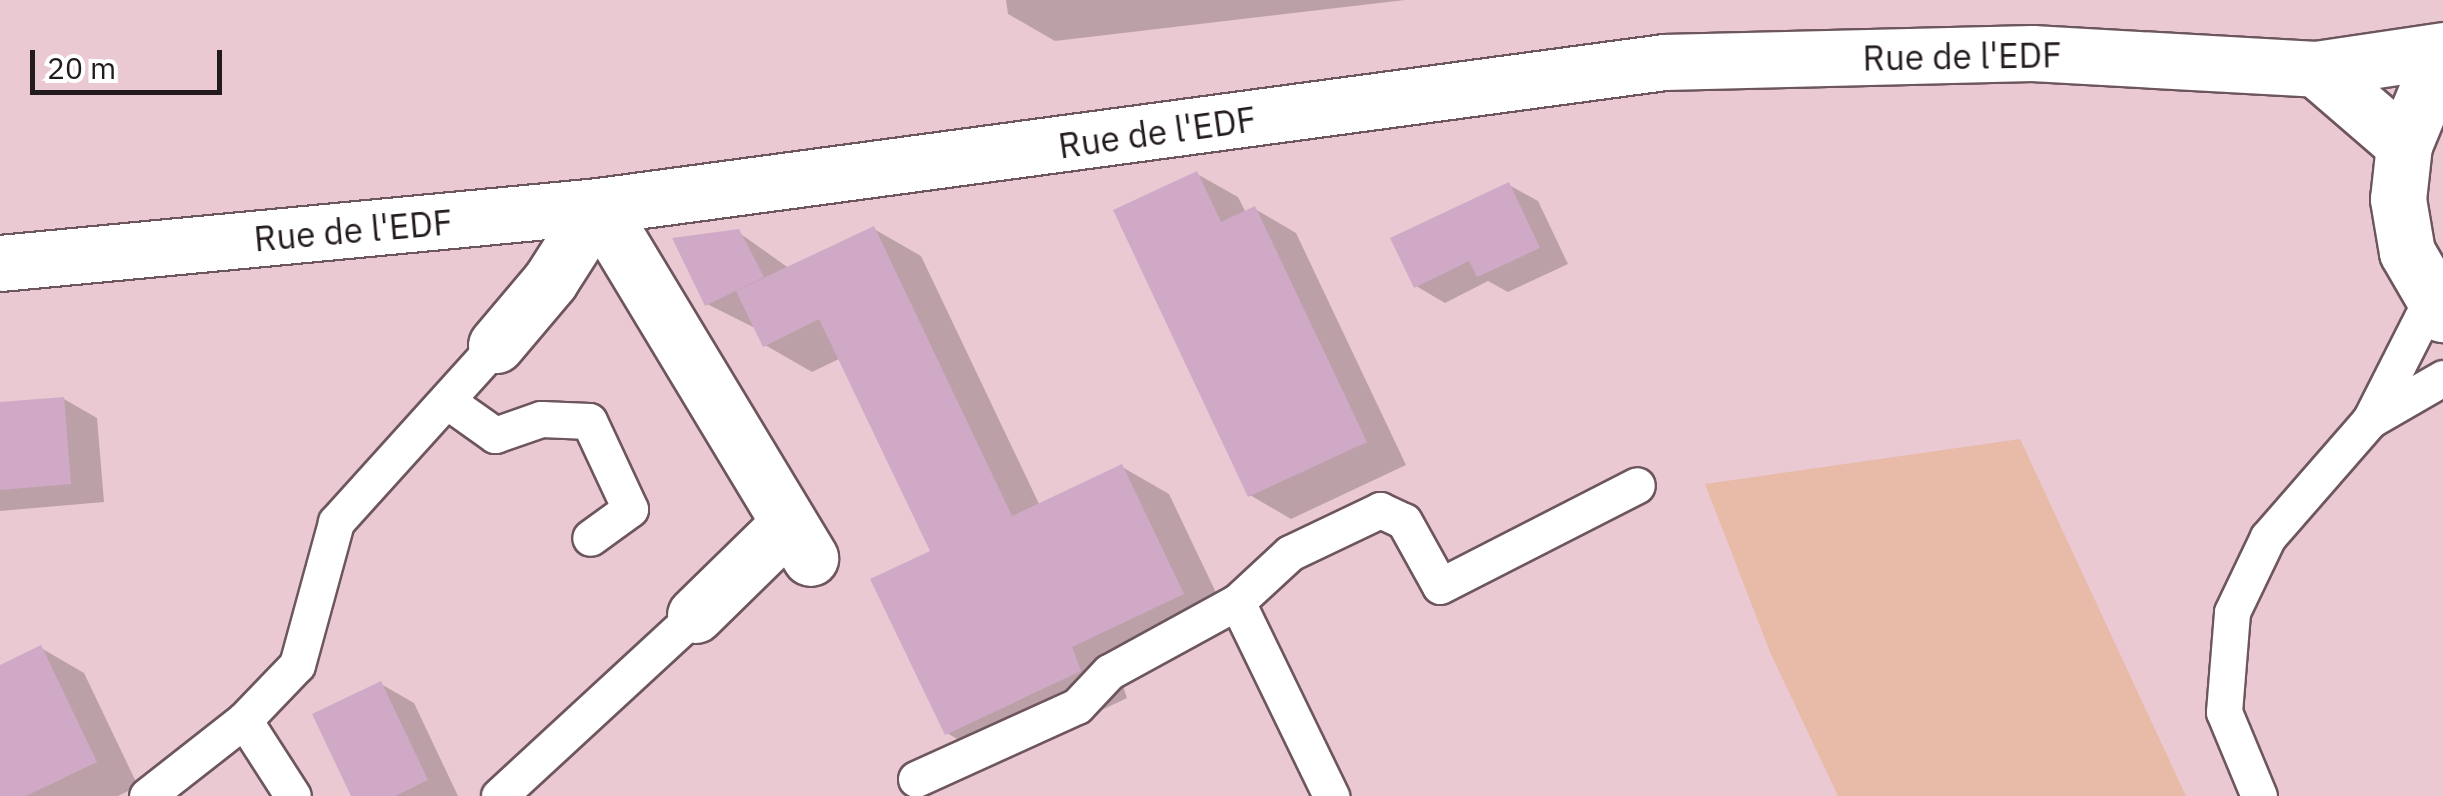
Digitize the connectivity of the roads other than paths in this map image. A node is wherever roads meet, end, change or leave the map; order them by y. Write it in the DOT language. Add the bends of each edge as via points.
graph roads {
  1 [pos="2443,50"];
  2 [pos="2316,68"];
  3 [pos="2443,72"];
  4 [pos="2404,144"];
  5 [pos="598,206"];
  6 [pos="0,263"];
  7 [pos="2437,307"];
  8 [pos="496,345"];
  9 [pos="2443,378"];
  10 [pos="446,401"];
  11 [pos="2370,420"];
  12 [pos="1637,485"];
  13 [pos="590,538"];
  14 [pos="1237,602"];
  15 [pos="694,615"];
  16 [pos="244,720"];
  17 [pos="916,779"];
  18 [pos="148,796"];
  19 [pos="293,796"];
  20 [pos="498,796"];
  21 [pos="1332,796"];
  22 [pos="2259,796"];
  1 -- 2 [label="street, Rue de l'EDF"];
  2 -- 4 [label="street"];
  2 -- 5 [label="street, Rue de l'EDF" via="2032,53 1664,62"];
  3 -- 4 [label="street" via="2426,92"];
  4 -- 7 [label="street" via="2398,198 2407,252"];
  5 -- 6 [label="street, Rue de l'EDF"];
  5 -- 8 [label="street" via="550,281"];
  5 -- 15 [label="street" via="799,541"];
  7 -- 11 [label="lane"];
  8 -- 10 [label="lane"];
  9 -- 11 [label="lane"];
  10 -- 13 [label="lane" via="495,434 541,419 589,422 630,508"];
  10 -- 16 [label="lane" via="336,522 298,665"];
  11 -- 22 [label="lane" via="2268,537 2232,612 2224,712"];
  12 -- 14 [label="lane" via="1440,586 1404,521 1380,510 1290,552"];
  14 -- 17 [label="lane" via="1109,672 1077,706"];
  14 -- 21 [label="lane"];
  15 -- 20 [label="lane"];
  16 -- 18 [label="lane"];
  16 -- 19 [label="lane"];
}
